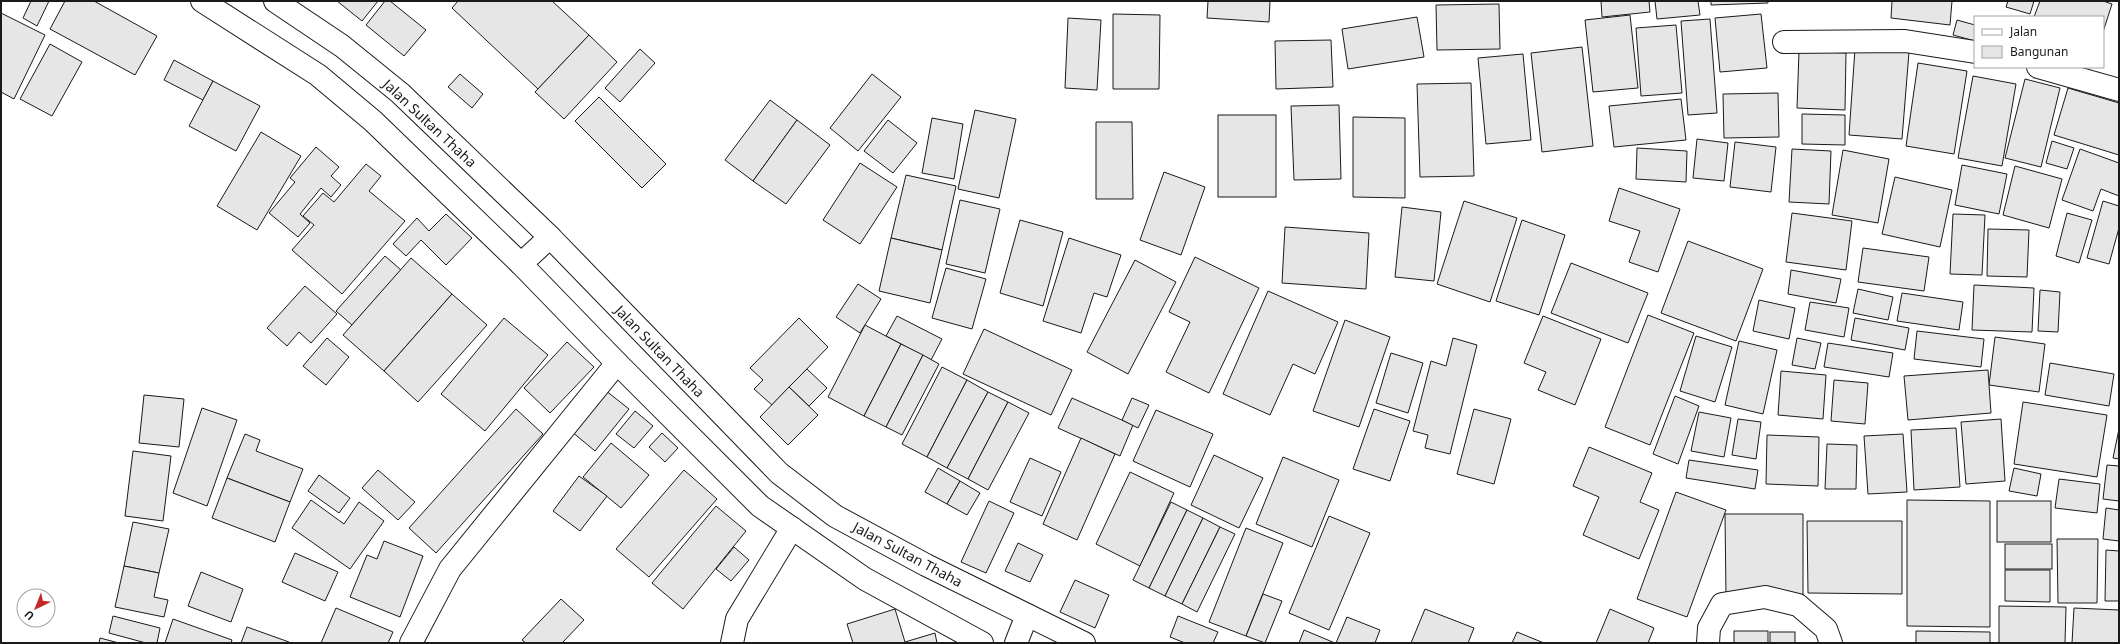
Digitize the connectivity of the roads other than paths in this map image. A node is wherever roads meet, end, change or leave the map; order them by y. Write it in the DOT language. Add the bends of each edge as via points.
graph roads {
  1 [pos="202,1"];
  2 [pos="275,1"];
  3 [pos="1784,42"];
  4 [pos="1974,52"];
  5 [pos="2042,68"];
  6 [pos="2119,90"];
  7 [pos="550,237"];
  8 [pos="521,264"];
  9 [pos="617,363"];
  10 [pos="792,528"];
  11 [pos="1027,615"];
  12 [pos="411,643"];
  13 [pos="732,643"];
  14 [pos="982,643"];
  15 [pos="1016,643"];
  16 [pos="1084,643"];
  17 [pos="1708,643"];
  18 [pos="1832,643"];
  1 -- 8 [label="main road" via="318,75 373,121"];
  2 -- 7 [label="main road, Jalan Sultan Thaha" via="342,46 400,93"];
  3 -- 4 [label="main road" via="1905,41"];
  5 -- 6 [label="main road"];
  7 -- 8 [label="main road"];
  7 -- 11 [label="main road, Jalan Sultan Thaha" via="779,473 835,516"];
  8 -- 9 [label="main road"];
  9 -- 10 [label="main road" via="760,506"];
  9 -- 12 [label="main road" via="450,569"];
  10 -- 13 [label="main road" via="737,619"];
  10 -- 14 [label="main road" via="865,579"];
  11 -- 15 [label="main road"];
  11 -- 16 [label="main road, Jalan Sultan Thaha"];
  17 -- 18 [label="main road" via="1709,628 1722,604 1765,597 1798,605 1826,629"];
}
